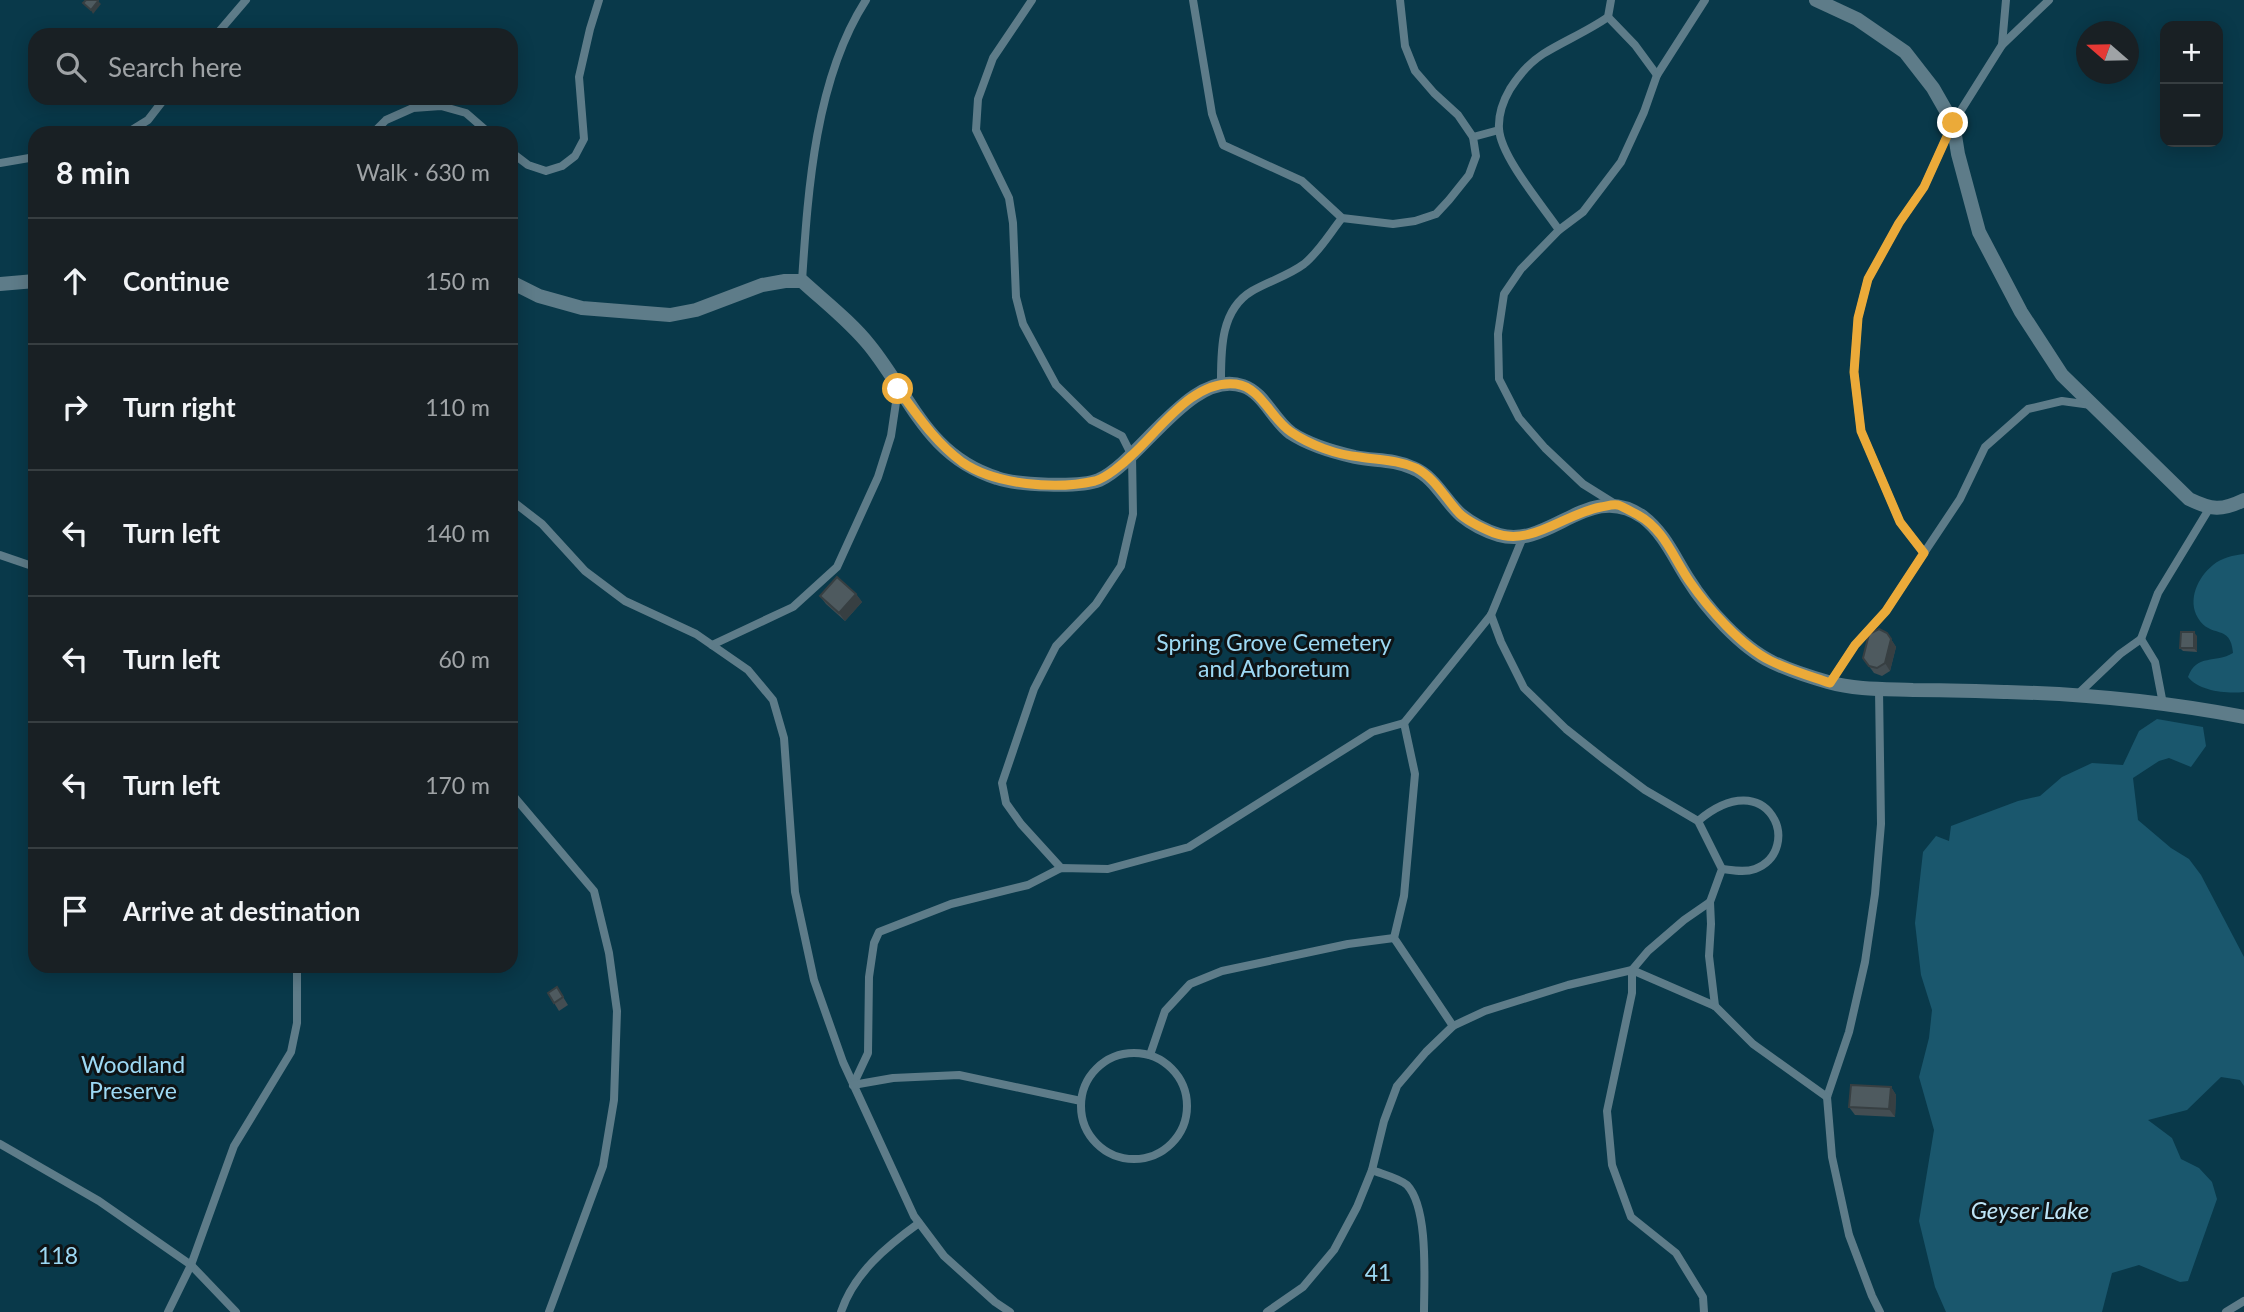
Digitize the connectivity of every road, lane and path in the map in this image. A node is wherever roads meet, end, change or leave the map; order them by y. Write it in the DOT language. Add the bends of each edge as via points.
graph roads {
  1 [pos="246,0"];
  2 [pos="599,0"];
  3 [pos="866,0"];
  4 [pos="1032,0"];
  5 [pos="1193,0"];
  6 [pos="1400,0"];
  7 [pos="1611,0"];
  8 [pos="1705,0"];
  9 [pos="1816,0"];
  10 [pos="2006,0"];
  11 [pos="2049,0"];
  12 [pos="1608,17"];
  13 [pos="222,28"];
  14 [pos="2002,45"];
  15 [pos="1657,75"];
  16 [pos="160,105"];
  17 [pos="1953,123"];
  18 [pos="138,126"];
  19 [pos="380,126"];
  20 [pos="481,126"];
  21 [pos="1499,131"];
  22 [pos="1473,137"];
  23 [pos="518,157"];
  24 [pos="28,159"];
  25 [pos="0,163"];
  26 [pos="1342,218"];
  27 [pos="1559,230"];
  28 [pos="802,281"];
  29 [pos="28,282"];
  30 [pos="0,284"];
  31 [pos="518,286"];
  32 [pos="1221,383"];
  33 [pos="898,389"];
  34 [pos="2091,405"];
  35 [pos="1132,456"];
  36 [pos="2244,500"];
  37 [pos="1615,504"];
  38 [pos="518,505"];
  39 [pos="2209,509"];
  40 [pos="1523,537"];
  41 [pos="1924,553"];
  42 [pos="0,555"];
  43 [pos="28,565"];
  44 [pos="1490,615"];
  45 [pos="2141,639"];
  46 [pos="712,645"];
  47 [pos="1830,683"];
  48 [pos="1879,690"];
  49 [pos="2076,696"];
  50 [pos="2163,704"];
  51 [pos="2244,717"];
  52 [pos="1404,723"];
  53 [pos="518,801"];
  54 [pos="1698,821"];
  55 [pos="1061,868"];
  56 [pos="1721,869"];
  57 [pos="1710,902"];
  58 [pos="1394,938"];
  59 [pos="1632,970"];
  60 [pos="297,973"];
  61 [pos="1715,1006"];
  62 [pos="1453,1026"];
  63 [pos="1150,1055"];
  64 [pos="853,1085"];
  65 [pos="1827,1097"];
  66 [pos="1081,1101"];
  67 [pos="0,1144"];
  68 [pos="1372,1170"];
  69 [pos="919,1223"];
  70 [pos="191,1265"];
  71 [pos="2244,1301"];
  72 [pos="168,1312"];
  73 [pos="236,1312"];
  74 [pos="549,1312"];
  75 [pos="841,1312"];
  76 [pos="1010,1312"];
  77 [pos="1266,1312"];
  78 [pos="1424,1312"];
  79 [pos="1704,1312"];
  80 [pos="1880,1312"];
  81 [pos="2225,1312"];
  1 -- 13 [label="lane"];
  2 -- 23 [label="lane" via="579,77 584,139 575,156 546,171"];
  3 -- 28 [label="lane" via="850,25 832,74 808,197"];
  4 -- 35 [label="lane" via="993,58 978,100 976,130 1009,198 1016,297 1023,324 1056,385 1091,420 1122,436"];
  5 -- 26 [label="lane" via="1212,114 1223,145 1302,181"];
  6 -- 22 [label="lane" via="1405,46 1415,71"];
  7 -- 12 [label="lane"];
  8 -- 15 [label="lane"];
  9 -- 17 [label="street" via="1857,19 1905,52"];
  10 -- 14 [label="lane"];
  11 -- 14 [label="lane"];
  12 -- 15 [label="lane"];
  12 -- 21 [label="lane" via="1541,55 1520,74 1501,104"];
  14 -- 17 [label="lane"];
  15 -- 27 [label="lane" via="1621,162 1583,212"];
  16 -- 18 [label="lane"];
  17 -- 34 [label="street" via="1979,232 2021,312 2062,375"];
  17 -- 41 [label="lane" via="1924,187 1868,279 1858,318 1854,372 1861,431 1900,522"];
  19 -- 20 [label="lane" via="413,107 440,106 466,113"];
  21 -- 22 [label="lane"];
  21 -- 27 [label="lane" via="1516,170"];
  22 -- 26 [label="lane" via="1476,156 1469,176 1436,214 1393,224"];
  24 -- 25 [label="lane"];
  26 -- 32 [label="lane" via="1306,263 1250,292 1235,306 1224,329"];
  27 -- 37 [label="lane" via="1504,294 1498,334 1499,379 1519,418 1545,448 1583,484"];
  28 -- 31 [label="street" via="762,285 670,315 582,308"];
  28 -- 33 [label="street" via="870,346"];
  29 -- 30 [label="street"];
  32 -- 35 [label="street" via="1176,409"];
  32 -- 40 [label="street" via="1254,392 1289,432 1322,448 1417,469 1440,488 1460,514 1483,529 1504,537"];
  33 -- 35 [label="street" via="932,436 964,463 998,478 1032,485 1097,481"];
  33 -- 46 [label="lane" via="891,436 878,477 837,567 793,607"];
  34 -- 39 [label="street" via="2189,499"];
  34 -- 41 [label="lane" via="2062,401 2028,409 1985,447 1960,499"];
  35 -- 55 [label="lane" via="1133,514 1121,566 1096,604 1056,646 1034,689 1002,783 1006,803"];
  36 -- 39 [label="street"];
  37 -- 40 [label="street" via="1584,510"];
  37 -- 47 [label="street" via="1642,517 1665,540 1711,611 1745,642 1769,660"];
  38 -- 46 [label="lane" via="542,524 585,571 625,601"];
  39 -- 45 [label="lane" via="2158,593"];
  40 -- 44 [label="lane"];
  41 -- 47 [label="lane"];
  42 -- 43 [label="lane"];
  44 -- 52 [label="lane"];
  44 -- 54 [label="lane" via="1524,688 1605,760"];
  45 -- 49 [label="lane"];
  45 -- 50 [label="lane" via="2155,662"];
  46 -- 64 [label="lane" via="748,670 773,700 784,737 795,892 814,980"];
  47 -- 48 [label="street"];
  48 -- 49 [label="street"];
  48 -- 65 [label="lane" via="1881,824 1875,894 1866,962"];
  49 -- 50 [label="street"];
  50 -- 51 [label="street"];
  52 -- 55 [label="lane" via="1372,732 1189,847 1108,869"];
  52 -- 58 [label="lane" via="1415,774 1404,896"];
  53 -- 74 [label="lane" via="594,891 610,953 617,1011 614,1100 603,1166"];
  54 -- 56 [label="lane"];
  54 -- 56 [label="lane" via="1723,804 1739,800 1752,800 1774,817 1778,831 1771,858 1756,868"];
  55 -- 64 [label="lane" via="1028,885 951,904 879,932 869,977 868,1053"];
  56 -- 57 [label="lane"];
  57 -- 59 [label="lane" via="1648,951"];
  57 -- 61 [label="lane" via="1709,956"];
  58 -- 62 [label="lane"];
  58 -- 63 [label="lane" via="1222,971 1190,984 1165,1011"];
  59 -- 61 [label="lane"];
  59 -- 62 [label="lane" via="1509,1003"];
  59 -- 79 [label="lane" via="1632,993 1607,1111 1612,1165 1632,1217 1676,1253 1703,1297"];
  60 -- 70 [label="lane" via="297,1023 291,1052 234,1146"];
  61 -- 65 [label="lane" via="1753,1044"];
  62 -- 68 [label="lane" via="1397,1086"];
  63 -- 66 [label="lane" via="1123,1054 1107,1060 1090,1078"];
  63 -- 66 [label="lane" via="1170,1066 1186,1095 1182,1129 1156,1154 1138,1159 1103,1149 1083,1119"];
  64 -- 66 [label="lane" via="958,1075"];
  64 -- 69 [label="lane"];
  65 -- 80 [label="lane" via="1832,1157 1849,1235"];
  67 -- 70 [label="lane" via="99,1201"];
  68 -- 77 [label="lane" via="1334,1250 1303,1287"];
  68 -- 78 [label="lane" via="1406,1184 1418,1203 1424,1241"];
  69 -- 75 [label="lane" via="867,1267"];
  69 -- 76 [label="lane" via="944,1256"];
  70 -- 72 [label="lane"];
  70 -- 73 [label="lane"];
  71 -- 81 [label="lane"];
}
